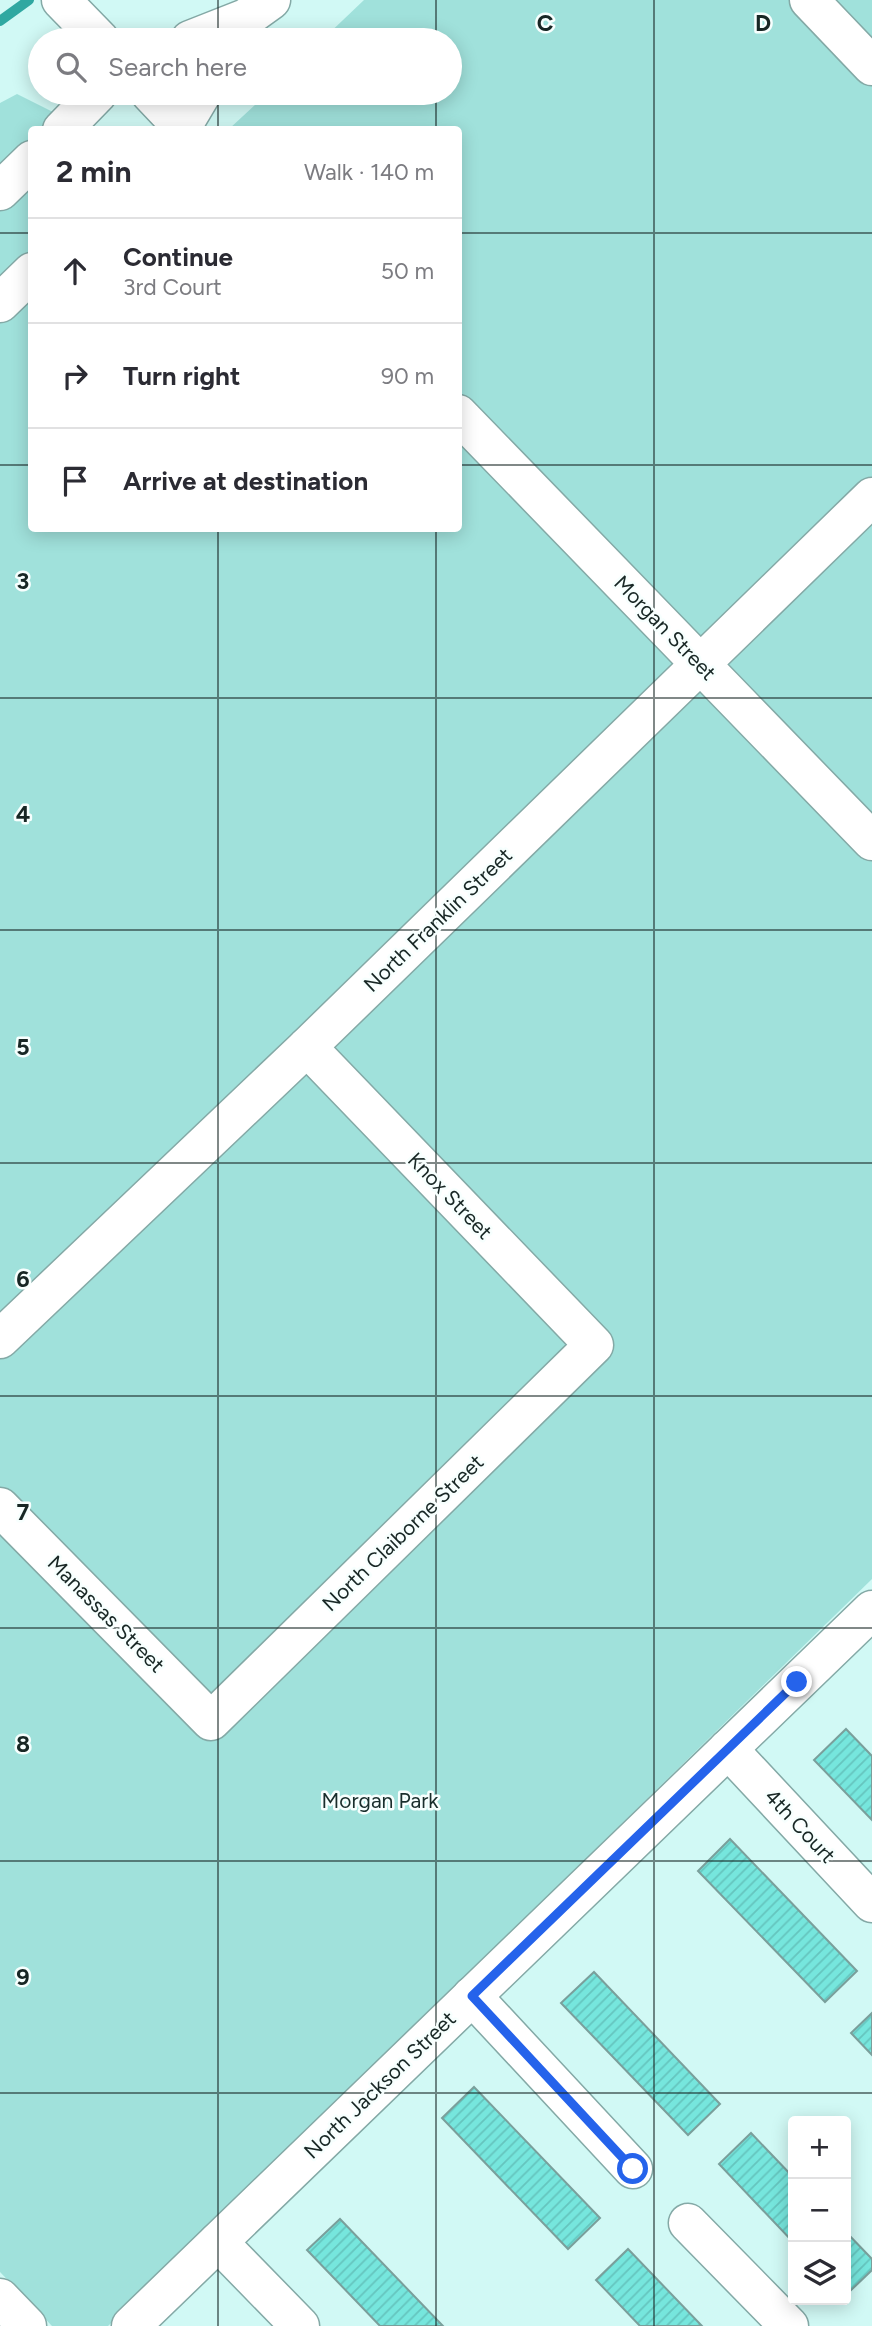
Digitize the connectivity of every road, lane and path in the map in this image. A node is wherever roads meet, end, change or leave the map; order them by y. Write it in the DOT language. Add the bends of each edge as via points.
graph roads {
  1 [pos="809,0"];
  2 [pos="66,5"];
  3 [pos="250,19"];
  4 [pos="88,28"];
  5 [pos="224,28"];
  6 [pos="872,66"];
  7 [pos="86,105"];
  8 [pos="161,105"];
  9 [pos="196,105"];
  10 [pos="66,126"];
  11 [pos="180,126"];
  12 [pos="185,126"];
  13 [pos="28,164"];
  14 [pos="0,191"];
  15 [pos="28,276"];
  16 [pos="0,303"];
  17 [pos="462,418"];
  18 [pos="872,497"];
  19 [pos="700,665"];
  20 [pos="872,841"];
  21 [pos="307,1047"];
  22 [pos="0,1339"];
  23 [pos="594,1345"];
  24 [pos="0,1507"];
  25 [pos="872,1611"];
  26 [pos="211,1721"];
  27 [pos="728,1749"];
  28 [pos="872,1903"];
  29 [pos="472,1996"];
  30 [pos="633,2169"];
  31 [pos="688,2223"];
  32 [pos="218,2242"];
  33 [pos="0,2298"];
  34 [pos="27,2326"];
  35 [pos="131,2326"];
  36 [pos="300,2326"];
  37 [pos="789,2326"];
  1 -- 6 [label="street"];
  2 -- 4 [label="street"];
  3 -- 5 [label="street"];
  7 -- 10 [label="street"];
  8 -- 11 [label="street"];
  9 -- 12 [label="street"];
  13 -- 14 [label="street"];
  15 -- 16 [label="street"];
  17 -- 19 [label="street, Morgan Street"];
  18 -- 19 [label="street, North Franklin Street"];
  19 -- 20 [label="street, Morgan Street"];
  19 -- 21 [label="street, North Franklin Street"];
  21 -- 22 [label="street, North Franklin Street"];
  21 -- 23 [label="street, Knox Street"];
  23 -- 26 [label="street, North Claiborne Street"];
  24 -- 26 [label="street, Manassas Street"];
  25 -- 27 [label="street, North Jackson Street"];
  27 -- 28 [label="street, 4th Court"];
  27 -- 29 [label="street, North Jackson Street"];
  29 -- 30 [label="street"];
  29 -- 32 [label="street, North Jackson Street"];
  31 -- 37 [label="street"];
  32 -- 35 [label="street, North Jackson Street"];
  32 -- 36 [label="street"];
  33 -- 34 [label="street"];
}
